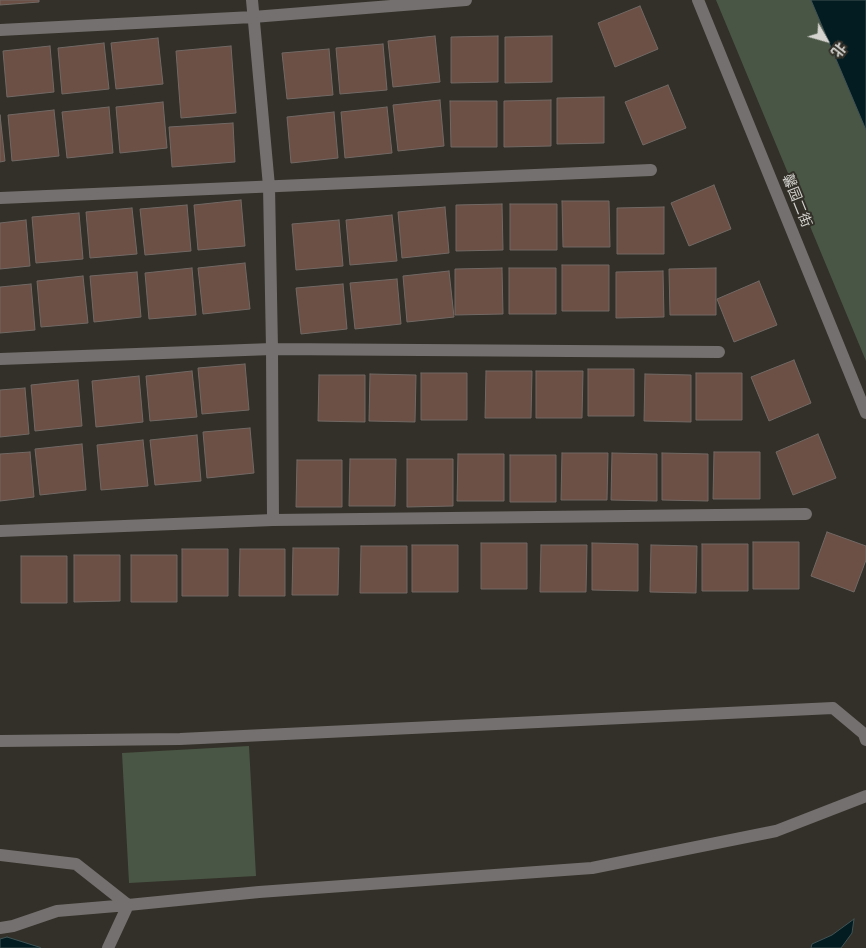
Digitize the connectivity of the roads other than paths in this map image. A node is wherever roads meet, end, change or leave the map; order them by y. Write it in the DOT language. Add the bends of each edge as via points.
graph roads {
  1 [pos="252,0"];
  2 [pos="466,0"];
  3 [pos="698,0"];
  4 [pos="253,17"];
  5 [pos="0,30"];
  6 [pos="651,170"];
  7 [pos="270,186"];
  8 [pos="0,198"];
  9 [pos="272,349"];
  10 [pos="719,352"];
  11 [pos="0,359"];
  12 [pos="866,413"];
  13 [pos="806,514"];
  14 [pos="273,520"];
  15 [pos="0,532"];
  16 [pos="866,740"];
  17 [pos="0,741"];
  18 [pos="866,796"];
  19 [pos="0,855"];
  20 [pos="128,906"];
  21 [pos="0,928"];
  22 [pos="108,948"];
  1 -- 4 [label="street"];
  2 -- 4 [label="street"];
  3 -- 12 [label="street, 馨园二街"];
  4 -- 5 [label="street"];
  4 -- 7 [label="street"];
  6 -- 7 [label="street"];
  7 -- 8 [label="street"];
  7 -- 9 [label="street"];
  9 -- 10 [label="street"];
  9 -- 11 [label="street"];
  9 -- 14 [label="street"];
  13 -- 14 [label="street"];
  14 -- 15 [label="street"];
  16 -- 17 [label="street" via="864,734 834,708 180,739"];
  18 -- 20 [label="street" via="776,831 592,868 259,892"];
  19 -- 20 [label="street" via="76,864"];
  20 -- 21 [label="street" via="57,911"];
  20 -- 22 [label="street"];
}
